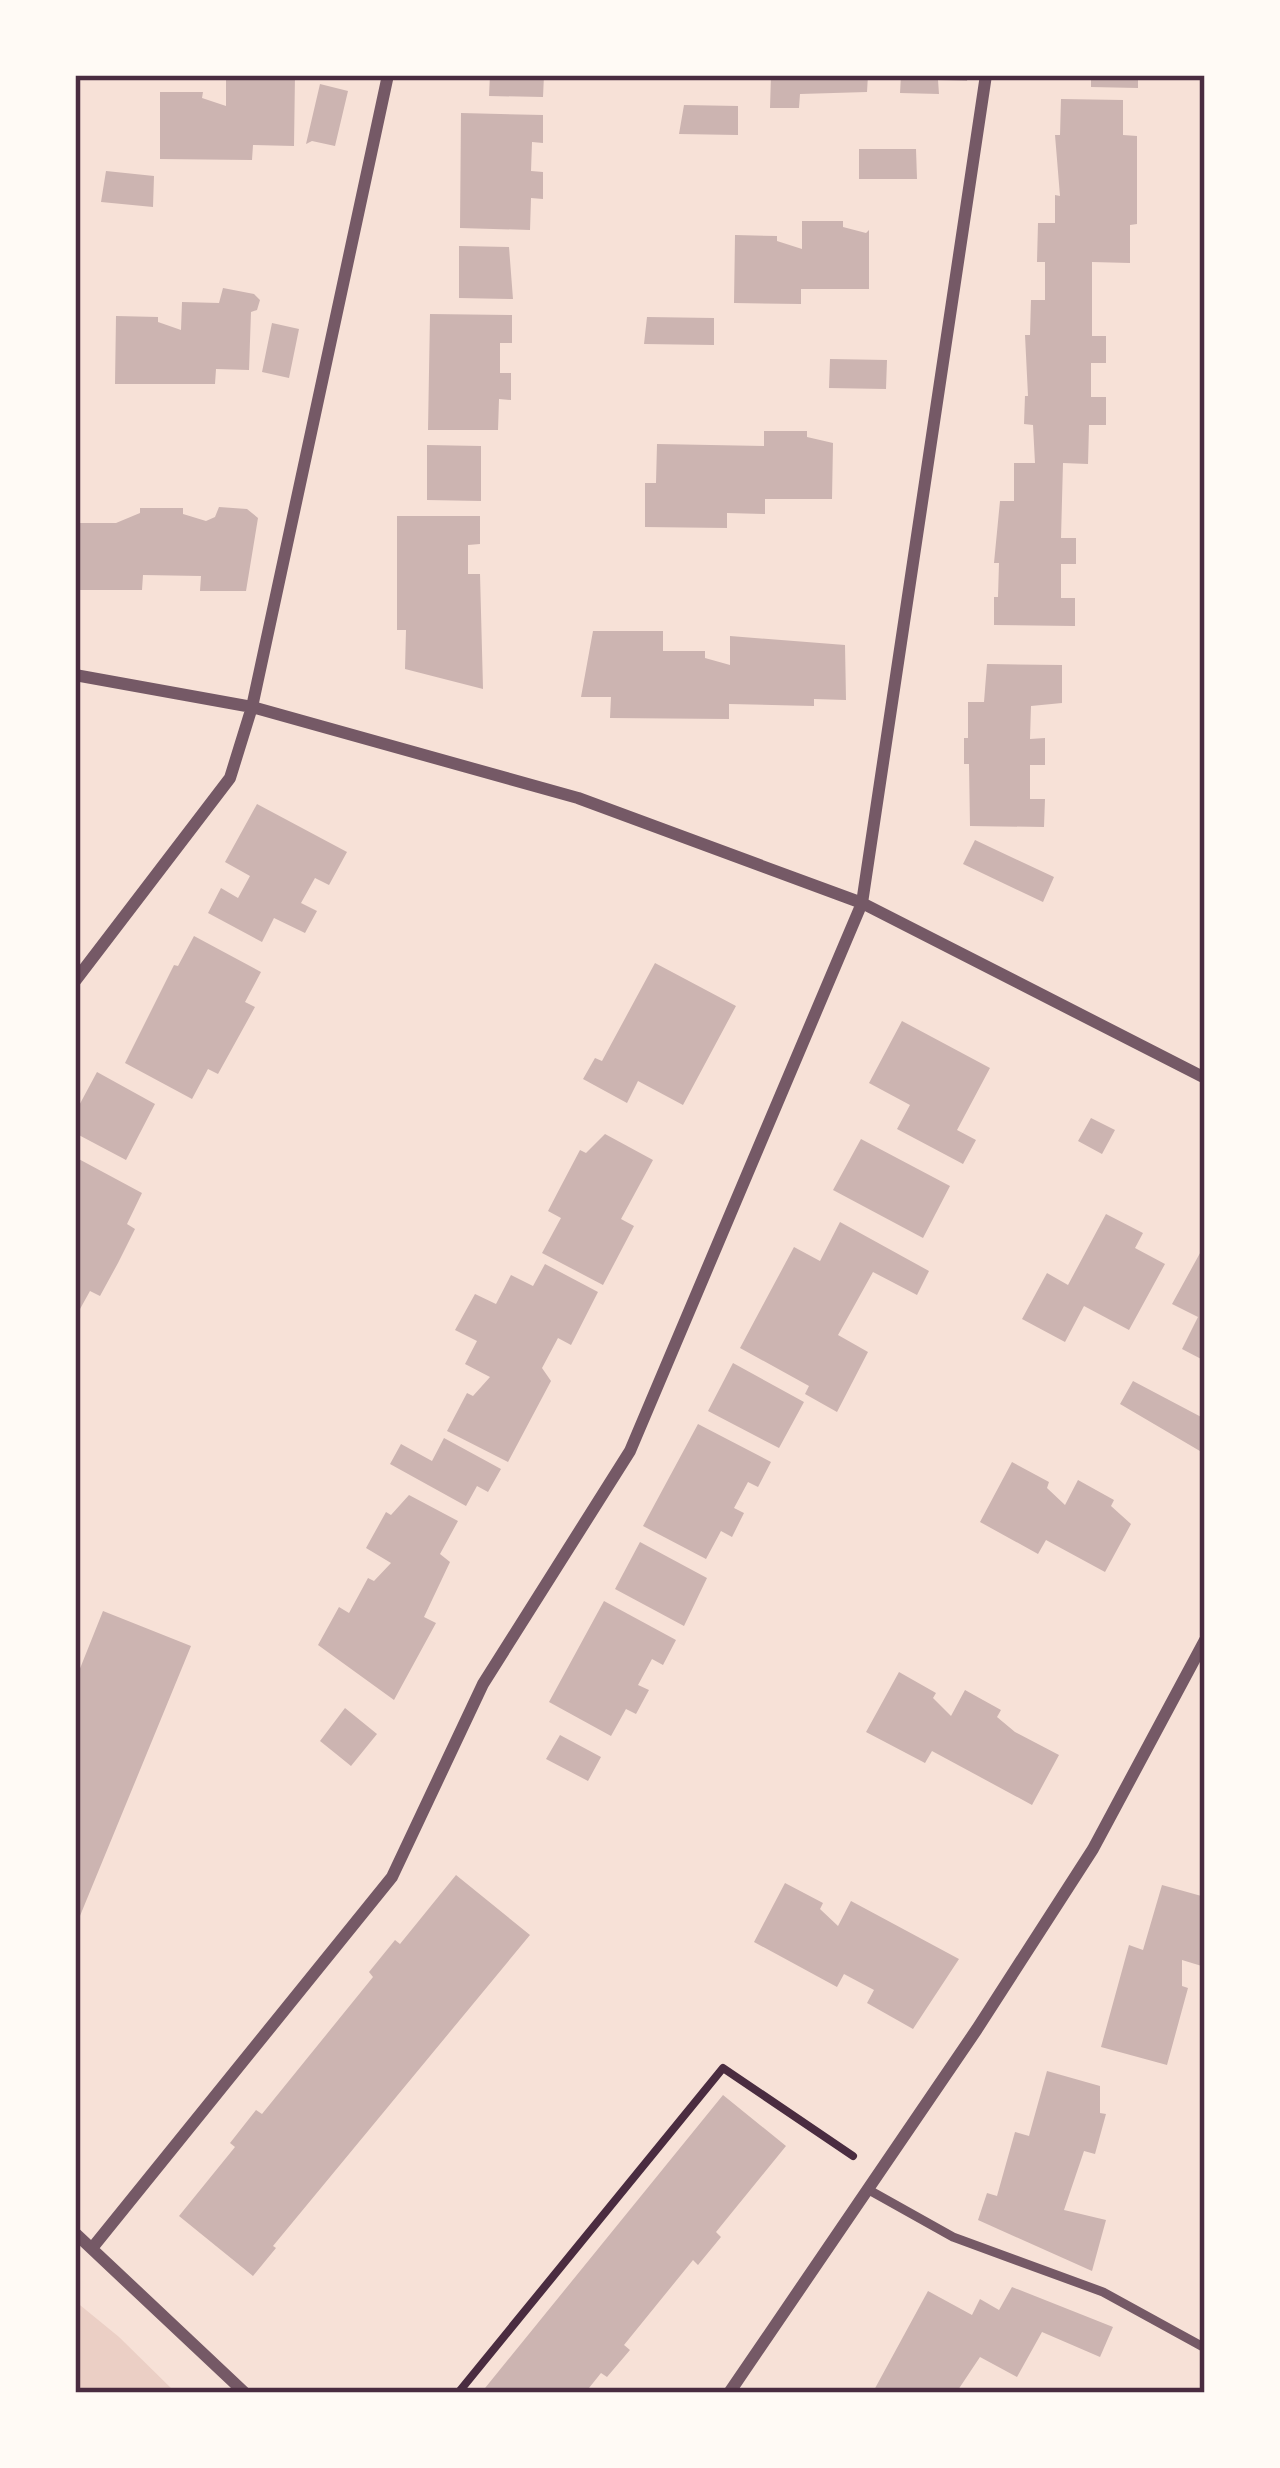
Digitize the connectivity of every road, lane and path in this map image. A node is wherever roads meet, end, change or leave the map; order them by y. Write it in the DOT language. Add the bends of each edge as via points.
graph roads {
  1 [pos="388,75"];
  2 [pos="986,75"];
  3 [pos="75,676"];
  4 [pos="252,707"];
  5 [pos="862,903"];
  6 [pos="75,982"];
  7 [pos="1205,1078"];
  8 [pos="1205,1640"];
  9 [pos="842,2149"];
  10 [pos="868,2190"];
  11 [pos="75,2233"];
  12 [pos="92,2247"];
  13 [pos="1205,2348"];
  14 [pos="245,2393"];
  15 [pos="458,2393"];
  16 [pos="729,2393"];
  1 -- 4 [label="street"];
  2 -- 5 [label="street"];
  3 -- 4 [label="street"];
  4 -- 5 [label="street" via="578,798"];
  4 -- 6 [label="street" via="230,778"];
  5 -- 7 [label="street"];
  5 -- 12 [label="street" via="630,1451 483,1684 392,1877"];
  8 -- 10 [label="street" via="1093,1850"];
  9 -- 15 [label="path" via="723,2068"];
  10 -- 13 [label="lane" via="953,2237 1103,2292"];
  10 -- 16 [label="street"];
  11 -- 12 [label="street"];
  12 -- 14 [label="street"];
}
